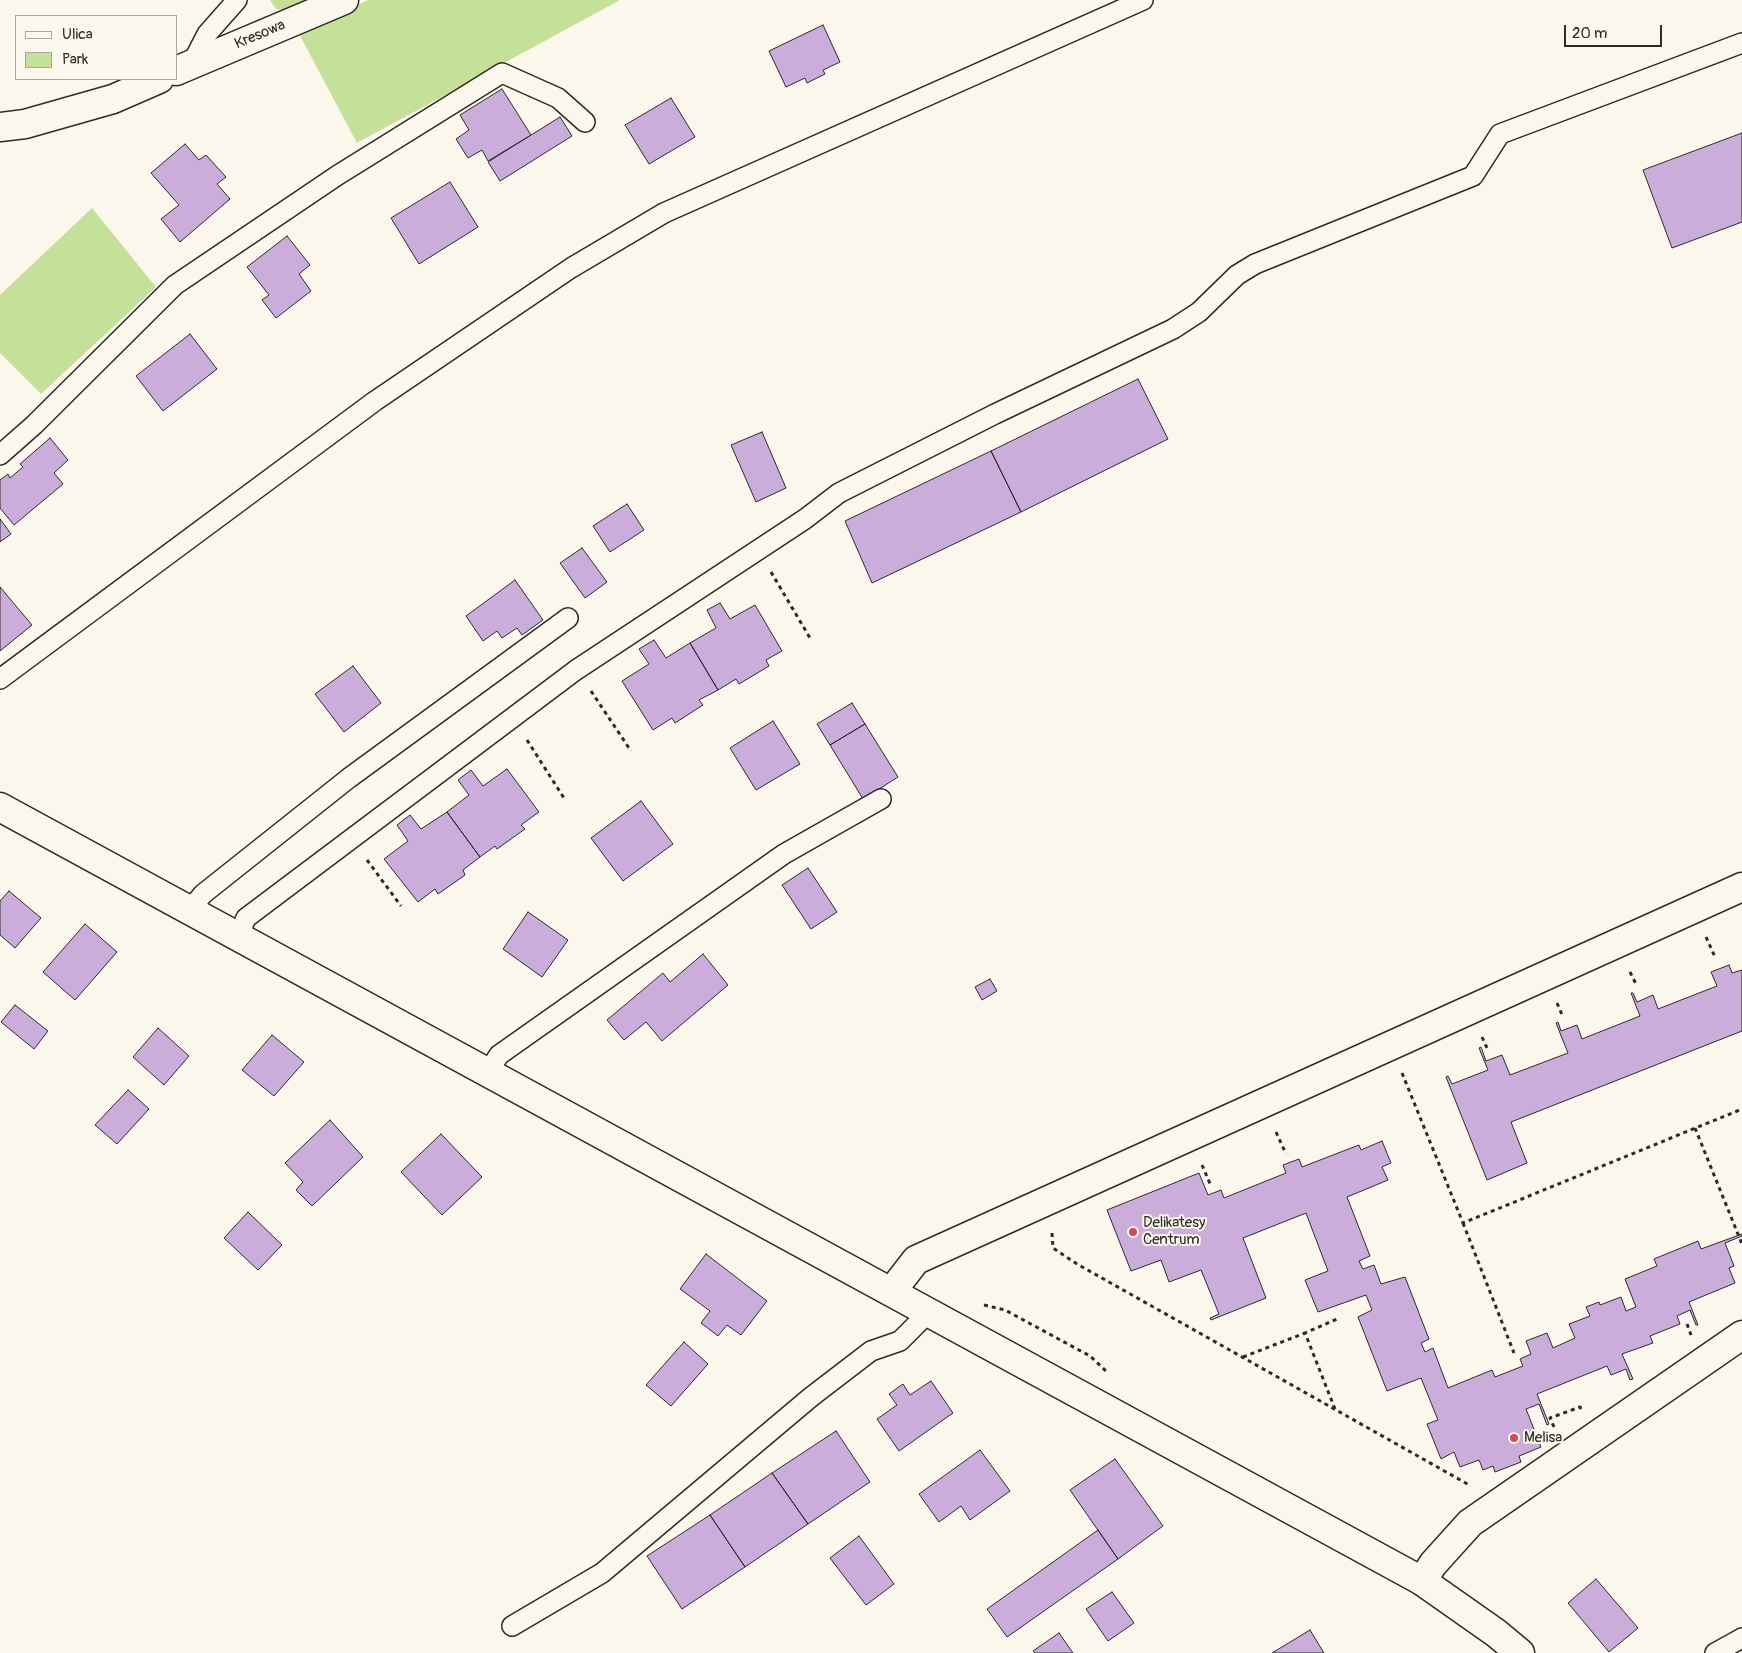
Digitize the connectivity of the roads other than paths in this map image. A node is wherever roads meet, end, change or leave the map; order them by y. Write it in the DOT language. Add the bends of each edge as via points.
graph roads {
  1 [pos="237,0"];
  2 [pos="344,0"];
  3 [pos="1144,0"];
  4 [pos="1742,43"];
  5 [pos="184,68"];
  6 [pos="157,80"];
  7 [pos="585,122"];
  8 [pos="0,127"];
  9 [pos="0,455"];
  10 [pos="568,618"];
  11 [pos="0,680"];
  12 [pos="881,799"];
  13 [pos="0,807"];
  14 [pos="1742,887"];
  15 [pos="189,911"];
  16 [pos="238,936"];
  17 [pos="488,1072"];
  18 [pos="892,1291"];
  19 [pos="930,1311"];
  20 [pos="1742,1335"];
  21 [pos="1422,1580"];
  22 [pos="512,1626"];
  23 [pos="1742,1638"];
  24 [pos="1520,1653"];
  25 [pos="1715,1653"];
  1 -- 5 [label="lane" via="207,34"];
  2 -- 5 [label="street, Kresowa"];
  3 -- 11 [label="lane" via="664,213 596,253 374,401"];
  4 -- 16 [label="lane" via="1500,134 1473,176 1254,264 1237,275 1199,312 1173,329 840,493 805,520 576,670 246,918"];
  6 -- 8 [label="street" via="113,99 25,124"];
  7 -- 9 [label="lane" via="558,98 502,73 338,175 174,285"];
  10 -- 15 [label="lane" via="349,778 203,894"];
  12 -- 17 [label="lane" via="784,854 499,1055"];
  13 -- 15 [label="street"];
  14 -- 18 [label="street" via="916,1260"];
  15 -- 16 [label="street"];
  16 -- 17 [label="street"];
  17 -- 18 [label="street"];
  18 -- 19 [label="street"];
  19 -- 21 [label="street"];
  19 -- 22 [label="lane" via="900,1341 871,1352 810,1397 602,1572"];
  20 -- 21 [label="street" via="1470,1522"];
  21 -- 24 [label="street"];
  23 -- 25 [label="lane"];
}
